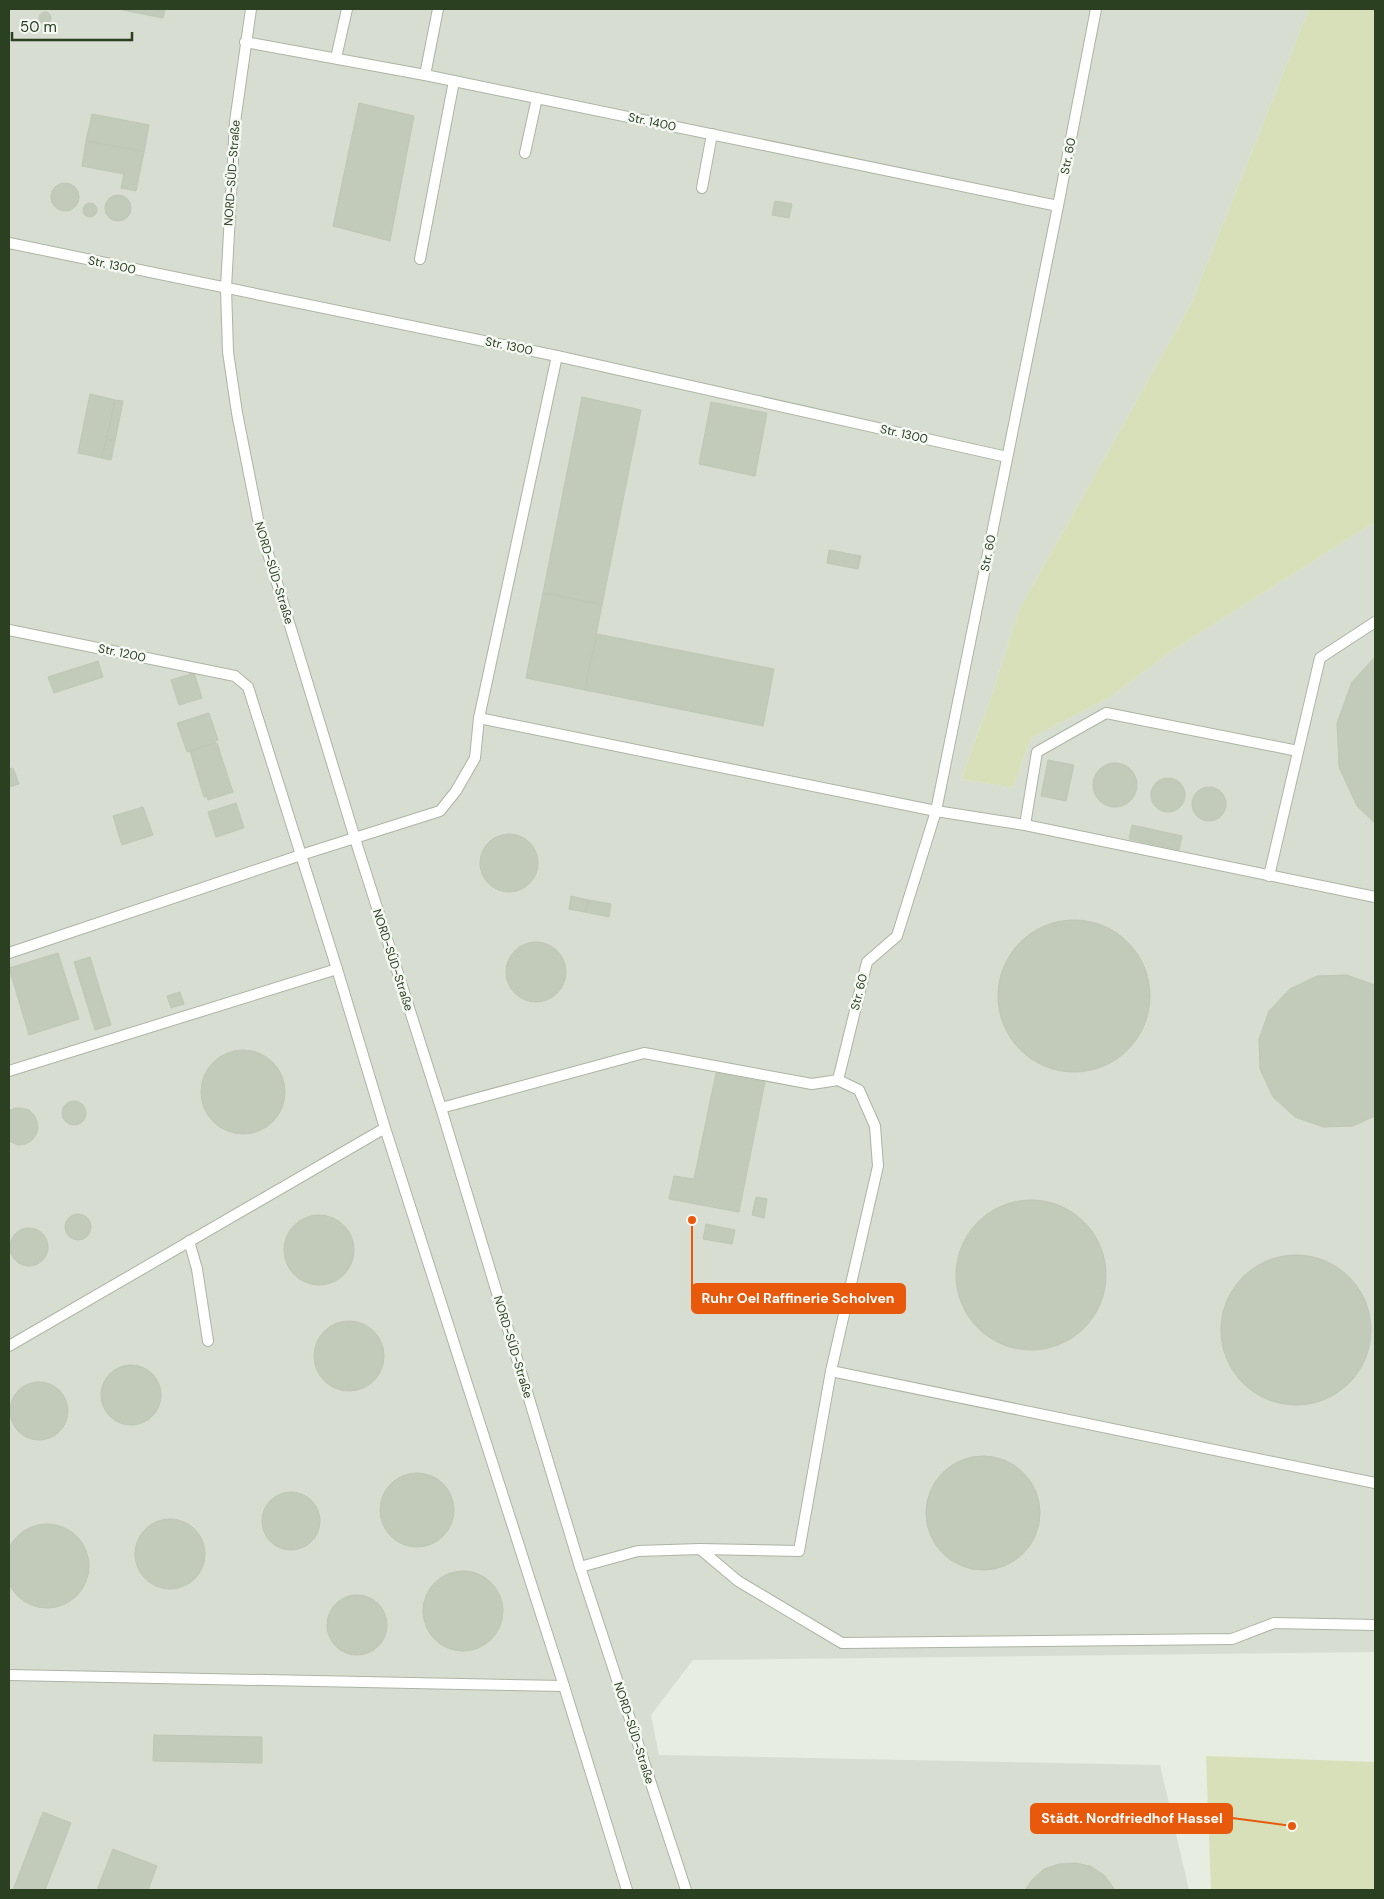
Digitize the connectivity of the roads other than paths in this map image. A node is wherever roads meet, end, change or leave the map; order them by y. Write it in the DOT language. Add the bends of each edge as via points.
graph roads {
  1 [pos="251,9"];
  2 [pos="346,9"];
  3 [pos="438,9"];
  4 [pos="1096,9"];
  5 [pos="245,42"];
  6 [pos="336,58"];
  7 [pos="425,75"];
  8 [pos="454,81"];
  9 [pos="536,98"];
  10 [pos="712,134"];
  11 [pos="525,153"];
  12 [pos="702,188"];
  13 [pos="1058,206"];
  14 [pos="9,243"];
  15 [pos="420,259"];
  16 [pos="226,288"];
  17 [pos="557,356"];
  18 [pos="1008,457"];
  19 [pos="1375,622"];
  20 [pos="9,630"];
  21 [pos="479,718"];
  22 [pos="1298,751"];
  23 [pos="936,811"];
  24 [pos="1025,825"];
  25 [pos="356,838"];
  26 [pos="301,856"];
  27 [pos="1269,876"];
  28 [pos="1375,897"];
  29 [pos="9,953"];
  30 [pos="337,969"];
  31 [pos="9,1071"];
  32 [pos="838,1080"];
  33 [pos="441,1108"];
  34 [pos="385,1128"];
  35 [pos="189,1241"];
  36 [pos="208,1341"];
  37 [pos="9,1346"];
  38 [pos="832,1371"];
  39 [pos="1375,1483"];
  40 [pos="700,1549"];
  41 [pos="580,1567"];
  42 [pos="1375,1625"];
  43 [pos="9,1675"];
  44 [pos="564,1686"];
  45 [pos="627,1890"];
  46 [pos="686,1890"];
  1 -- 5 [label="lane, NORD-SÜD-Straße"];
  2 -- 6 [label="lane"];
  3 -- 7 [label="lane"];
  4 -- 13 [label="lane, Str. 60"];
  5 -- 6 [label="lane, Str. 1400"];
  5 -- 16 [label="lane, NORD-SÜD-Straße" via="234,141"];
  6 -- 7 [label="lane, Str. 1400"];
  7 -- 8 [label="lane, Str. 1400"];
  8 -- 9 [label="lane, Str. 1400"];
  8 -- 15 [label="lane"];
  9 -- 10 [label="lane, Str. 1400"];
  9 -- 11 [label="lane"];
  10 -- 12 [label="lane"];
  10 -- 13 [label="lane, Str. 1400"];
  13 -- 18 [label="lane, Str. 60"];
  14 -- 16 [label="lane, Str. 1300"];
  16 -- 17 [label="lane, Str. 1300"];
  16 -- 25 [label="lane, NORD-SÜD-Straße" via="228,352 259,524"];
  17 -- 18 [label="lane, Str. 1300"];
  17 -- 21 [label="lane"];
  18 -- 23 [label="lane, Str. 60"];
  19 -- 22 [label="lane" via="1320,658"];
  20 -- 26 [label="lane, Str. 1200" via="235,676 248,687"];
  21 -- 23 [label="lane"];
  21 -- 25 [label="lane" via="475,758 440,811"];
  22 -- 24 [label="lane" via="1106,713 1038,752"];
  22 -- 27 [label="lane"];
  23 -- 24 [label="lane"];
  23 -- 32 [label="lane, Str. 60" via="897,936 867,962"];
  24 -- 27 [label="lane"];
  25 -- 26 [label="lane"];
  25 -- 33 [label="lane, NORD-SÜD-Straße"];
  26 -- 29 [label="lane"];
  26 -- 30 [label="lane"];
  27 -- 28 [label="lane"];
  30 -- 31 [label="lane"];
  30 -- 34 [label="lane"];
  32 -- 33 [label="lane" via="812,1084 644,1053"];
  32 -- 38 [label="lane" via="860,1090 875,1126 878,1166"];
  33 -- 41 [label="lane, NORD-SÜD-Straße"];
  34 -- 35 [label="lane"];
  34 -- 44 [label="lane"];
  35 -- 36 [label="lane" via="197,1269"];
  35 -- 37 [label="lane"];
  38 -- 39 [label="lane"];
  38 -- 40 [label="lane" via="799,1551"];
  40 -- 41 [label="lane" via="638,1551"];
  40 -- 42 [label="lane" via="738,1581 842,1643 1232,1639 1274,1623"];
  41 -- 46 [label="lane, NORD-SÜD-Straße"];
  43 -- 44 [label="lane"];
  44 -- 45 [label="lane"];
}
